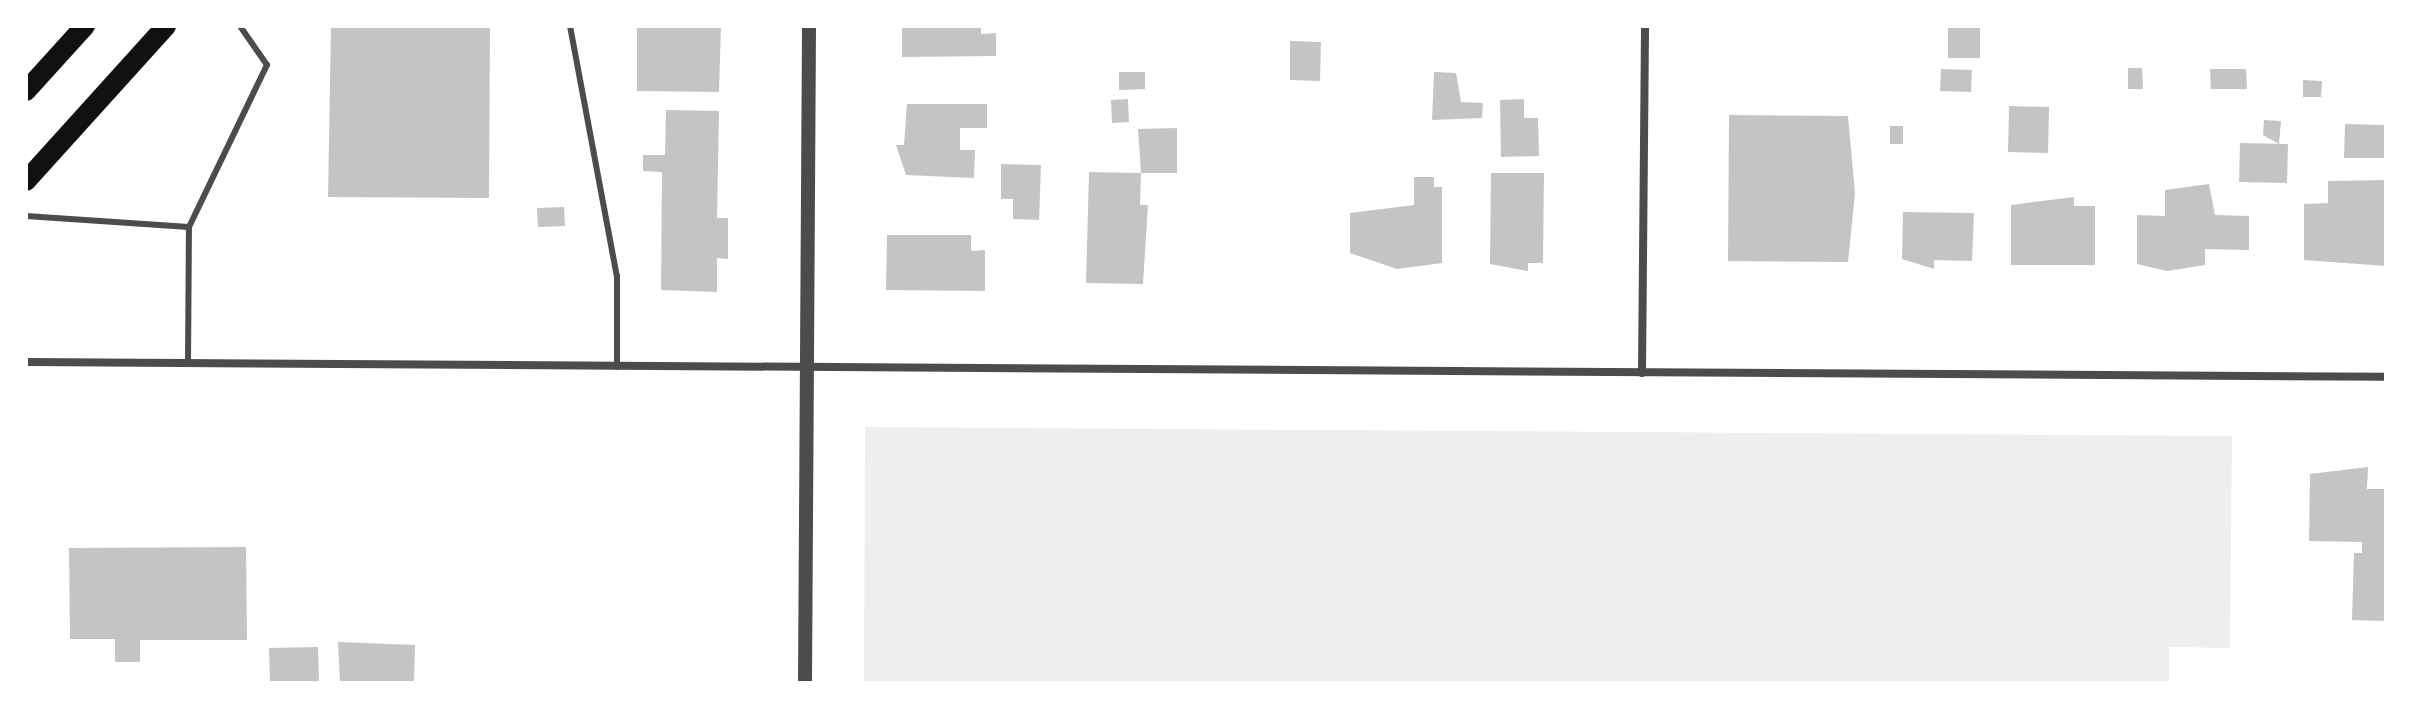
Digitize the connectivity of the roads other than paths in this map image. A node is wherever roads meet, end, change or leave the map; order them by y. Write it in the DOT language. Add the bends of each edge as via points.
graph roads {
  1 [pos="85,26"];
  2 [pos="166,26"];
  3 [pos="240,26"];
  4 [pos="570,26"];
  5 [pos="809,26"];
  6 [pos="1645,26"];
  7 [pos="26,91"];
  8 [pos="26,181"];
  9 [pos="26,216"];
  10 [pos="189,227"];
  11 [pos="26,362"];
  12 [pos="188,363"];
  13 [pos="617,367"];
  14 [pos="807,369"];
  15 [pos="1642,373"];
  16 [pos="2386,377"];
  17 [pos="805,683"];
  1 -- 7 [label="main road"];
  2 -- 8 [label="main road"];
  3 -- 10 [label="lane" via="267,65"];
  4 -- 13 [label="lane" via="617,276"];
  5 -- 14 [label="street"];
  6 -- 15 [label="street"];
  9 -- 10 [label="lane"];
  10 -- 12 [label="lane"];
  11 -- 12 [label="street"];
  12 -- 13 [label="street"];
  13 -- 14 [label="street"];
  14 -- 15 [label="street"];
  14 -- 17 [label="street"];
  15 -- 16 [label="street"];
}
